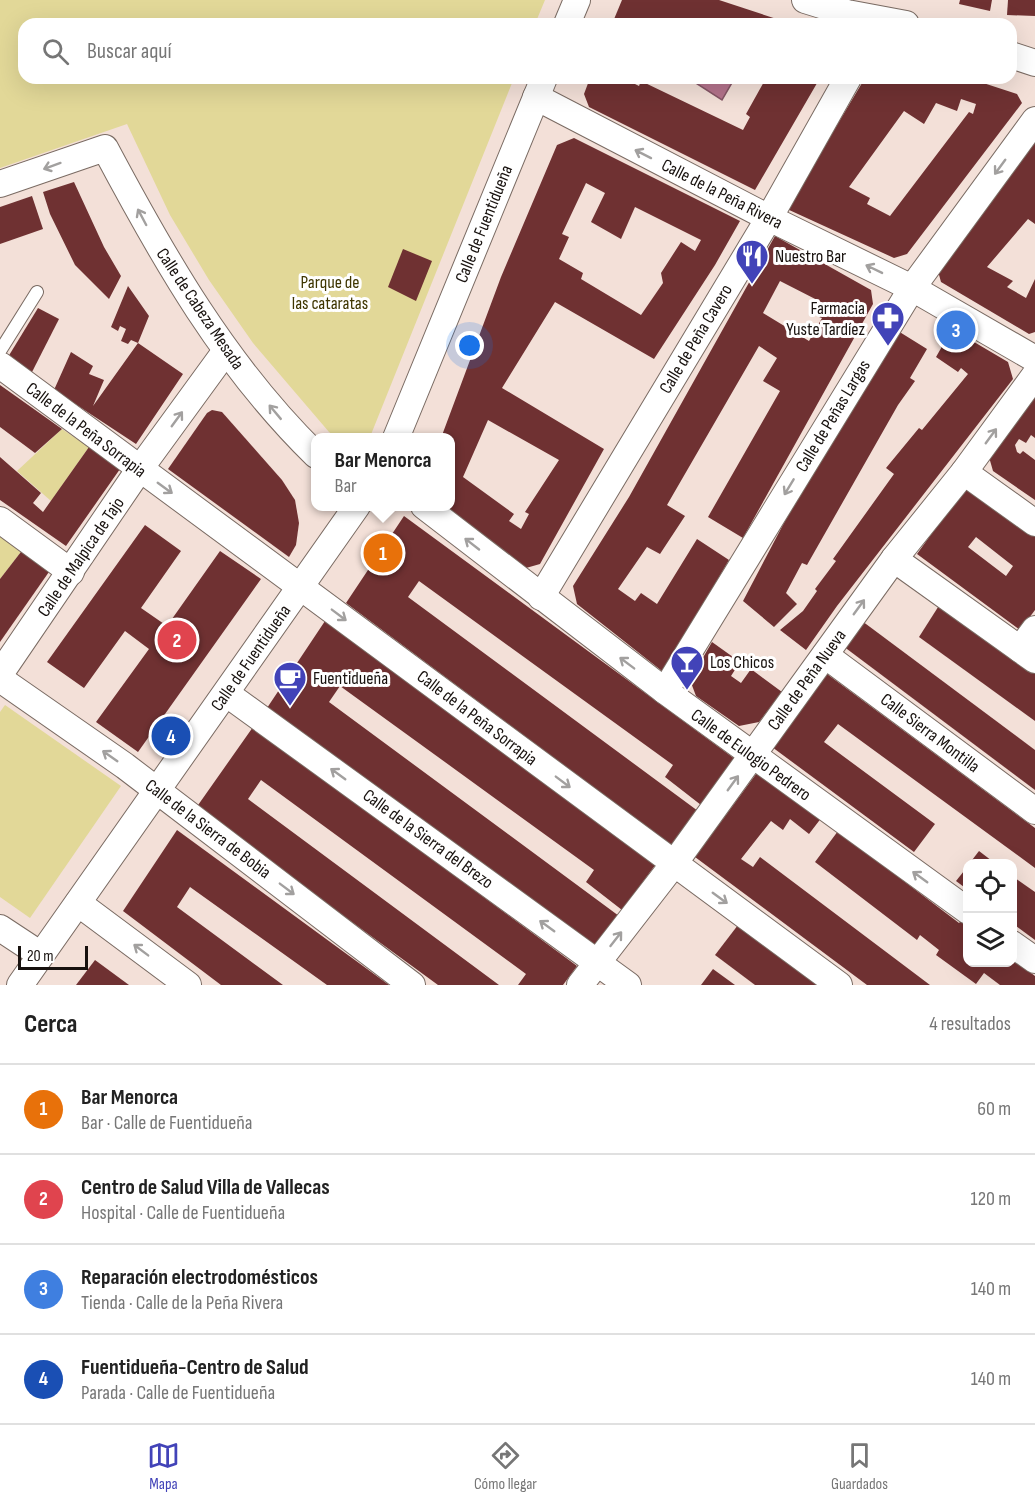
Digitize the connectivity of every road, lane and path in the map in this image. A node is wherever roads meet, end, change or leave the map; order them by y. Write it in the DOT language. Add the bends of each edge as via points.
graph roads {
  1 [pos="577,0"];
  2 [pos="805,0"];
  3 [pos="891,17"];
  4 [pos="570,18"];
  5 [pos="1017,57"];
  6 [pos="1035,63"];
  7 [pos="845,84"];
  8 [pos="540,88"];
  9 [pos="1035,120"];
  10 [pos="0,184"];
  11 [pos="769,218"];
  12 [pos="912,288"];
  13 [pos="37,292"];
  14 [pos="0,351"];
  15 [pos="225,352"];
  16 [pos="1035,359"];
  17 [pos="0,365"];
  18 [pos="1035,375"];
  19 [pos="398,433"];
  20 [pos="311,451"];
  21 [pos="139,470"];
  22 [pos="964,472"];
  23 [pos="354,511"];
  24 [pos="429,511"];
  25 [pos="0,520"];
  26 [pos="1035,523"];
  27 [pos="894,559"];
  28 [pos="71,572"];
  29 [pos="301,587"];
  30 [pos="541,597"];
  31 [pos="1035,629"];
  32 [pos="825,655"];
  33 [pos="1027,655"];
  34 [pos="0,674"];
  35 [pos="0,679"];
  36 [pos="665,691"];
  37 [pos="227,694"];
  38 [pos="752,756"];
  39 [pos="157,790"];
  40 [pos="1035,812"];
  41 [pos="673,865"];
  42 [pos="78,903"];
  43 [pos="963,907"];
  44 [pos="0,928"];
  45 [pos="1017,947"];
  46 [pos="41,955"];
  47 [pos="1035,960"];
  48 [pos="598,963"];
  49 [pos="20,985"];
  50 [pos="188,985"];
  51 [pos="412,985"];
  52 [pos="580,985"];
  53 [pos="628,985"];
  54 [pos="839,985"];
  1 -- 4 [label="street"];
  2 -- 3 [label="street" via="847,13"];
  5 -- 6 [label="street"];
  7 -- 11 [label="street, Calle de Peña Cavero"];
  11 -- 8 [label="street, Calle de la Peña Rivera, one-way"];
  8 -- 19 [label="street, Calle de Fuentidueña"];
  9 -- 12 [label="street, Calle de Peñas Largas, one-way"];
  15 -- 10 [label="street, Calle de Cabeza Mesada, one-way" via="161,253 105,148"];
  12 -- 11 [label="street, Calle de la Peña Rivera, one-way"];
  11 -- 30 [label="street, Calle de Peña Cavero"];
  12 -- 16 [label="street, Calle de la Peña Rivera"];
  12 -- 36 [label="street, Calle de Peñas Largas, one-way"];
  13 -- 14 [label="lane"];
  20 -- 15 [label="street, Calle de Cabeza Mesada, one-way"];
  21 -- 15 [label="street, Calle de Malpica de Tajo, one-way"];
  17 -- 21 [label="street, Calle de la Peña Sorrapia"];
  22 -- 18 [label="street, Calle de Peña Nueva, one-way"];
  21 -- 28 [label="street, Calle de Malpica de Tajo"];
  21 -- 29 [label="street, Calle de la Peña Sorrapia, one-way"];
  22 -- 26 [label="street"];
  22 -- 27 [label="street, Calle de Peña Nueva"];
  23 -- 29 [label="street, Calle de Fuentidueña"];
  30 -- 24 [label="street, Calle de Eulogio Pedrero, one-way"];
  25 -- 28 [label="street"];
  32 -- 27 [label="street, Calle de Peña Nueva, one-way"];
  27 -- 33 [label="street"];
  28 -- 34 [label="street, Calle de Malpica de Tajo"];
  29 -- 37 [label="street, Calle de Fuentidueña"];
  29 -- 41 [label="street, Calle de la Peña Sorrapia, one-way"];
  36 -- 30 [label="street, Calle de Eulogio Pedrero, one-way"];
  31 -- 33 [label="street"];
  32 -- 38 [label="street, Calle de Peña Nueva"];
  32 -- 40 [label="street, Calle Sierra Montilla"];
  39 -- 35 [label="street, Calle de la Sierra de Bobia, one-way"];
  36 -- 38 [label="street, Calle de Eulogio Pedrero"];
  37 -- 39 [label="street, Calle de Fuentidueña"];
  48 -- 37 [label="street, Calle de la Sierra del Brezo, one-way"];
  41 -- 38 [label="street, Calle de Peña Nueva, one-way"];
  43 -- 38 [label="street, Calle de Eulogio Pedrero, one-way"];
  39 -- 42 [label="street, Calle de Fuentidueña"];
  39 -- 51 [label="street, Calle de la Sierra de Bobia, one-way"];
  48 -- 41 [label="street, Calle de Peña Nueva, one-way"];
  41 -- 54 [label="street, Calle de la Peña Sorrapia, one-way"];
  42 -- 46 [label="street, Calle de Fuentidueña"];
  50 -- 42 [label="street, one-way"];
  44 -- 46 [label="street"];
  45 -- 47 [label="street"];
  46 -- 49 [label="street, Calle de Fuentidueña"];
  48 -- 52 [label="street, Calle de Peña Nueva"];
  48 -- 53 [label="street, Calle de la Sierra del Brezo"];
}
